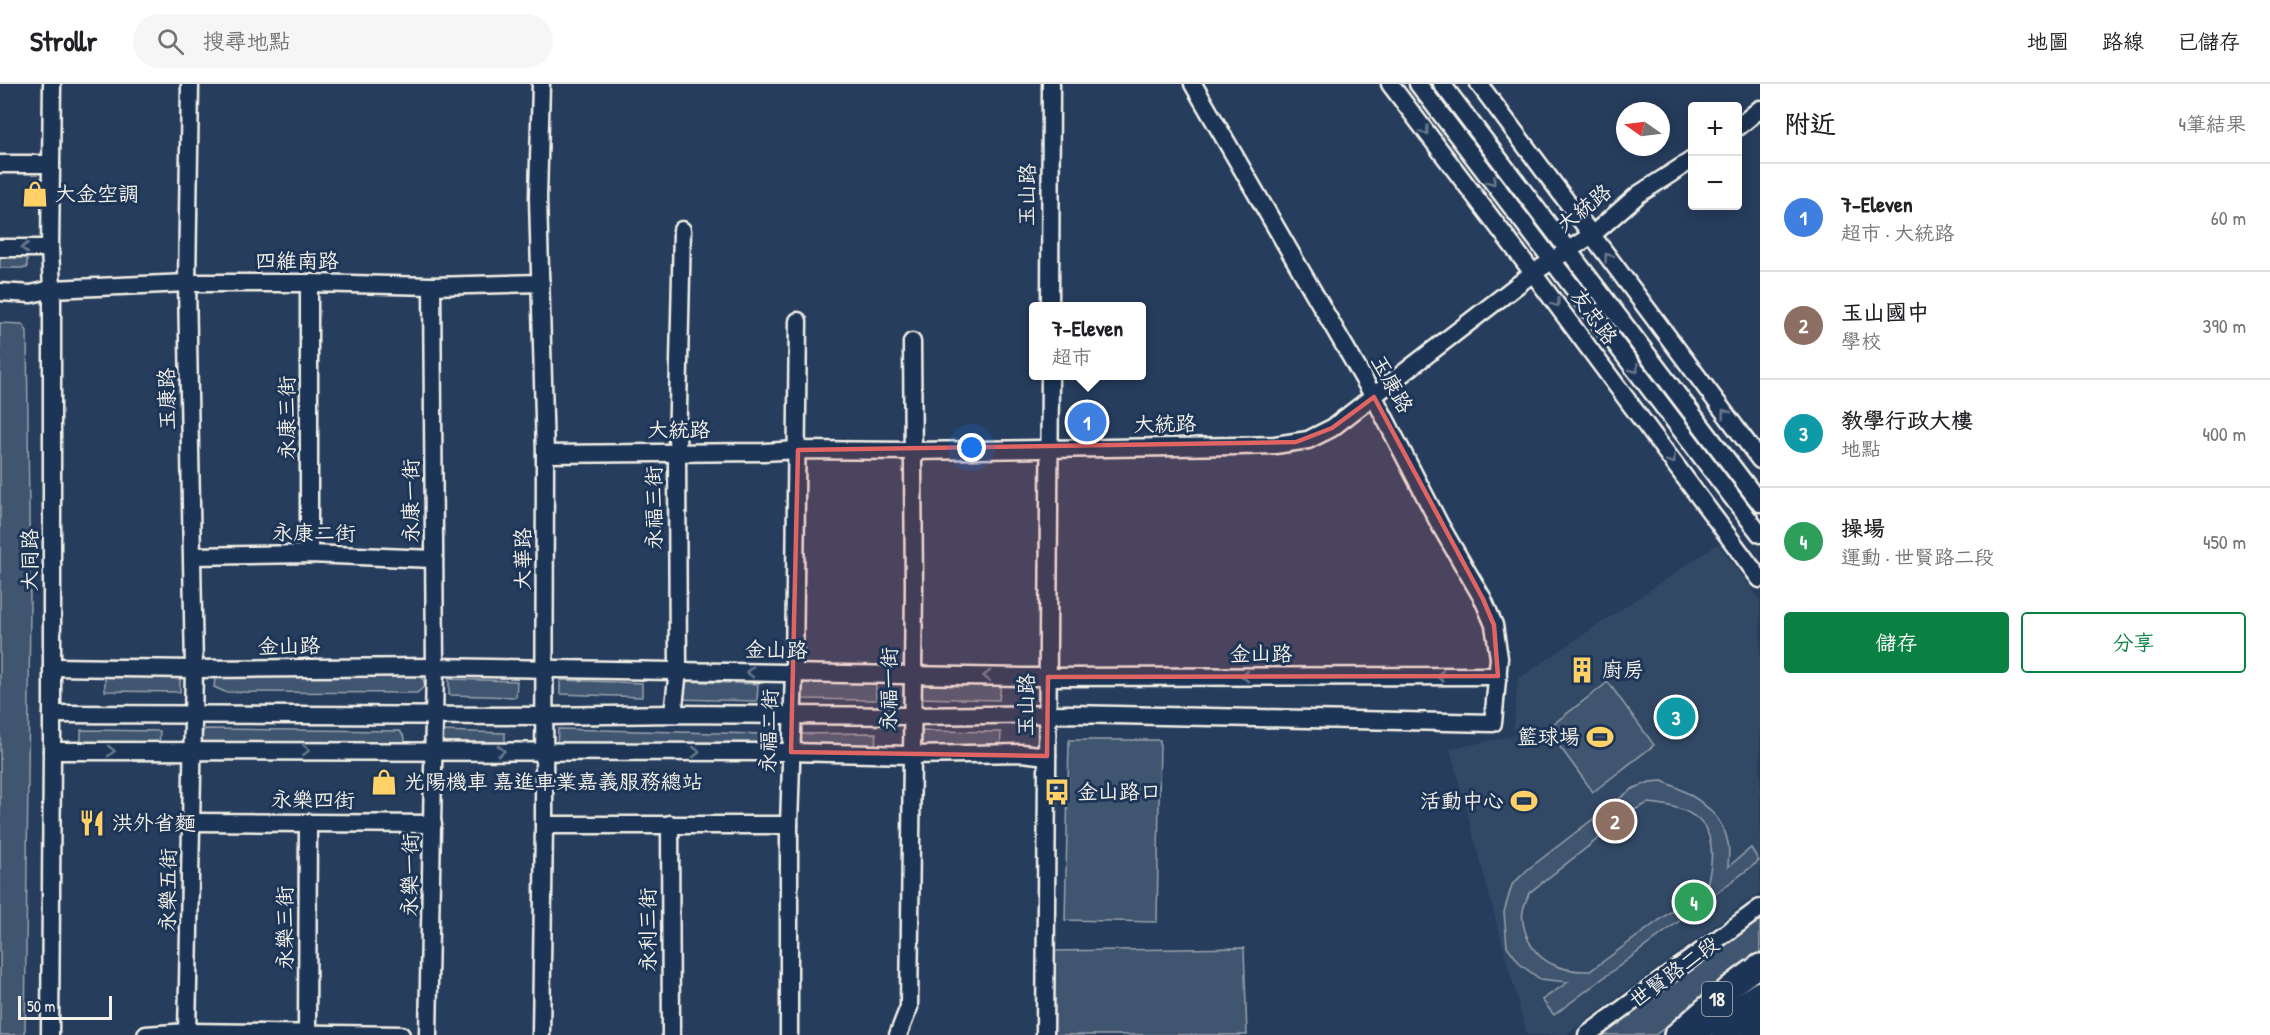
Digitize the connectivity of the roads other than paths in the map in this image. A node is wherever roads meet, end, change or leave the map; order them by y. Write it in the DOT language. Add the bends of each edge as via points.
graph roads {
  1 [pos="52,84"];
  2 [pos="190,84"];
  3 [pos="541,84"];
  4 [pos="1051,84"];
  5 [pos="1193,84"];
  6 [pos="1390,84"];
  7 [pos="1418,84"];
  8 [pos="1442,84"];
  9 [pos="1479,84"];
  10 [pos="1760,109"];
  11 [pos="1742,123"];
  12 [pos="1688,163"];
  13 [pos="0,164"];
  14 [pos="51,164"];
  15 [pos="682,230"];
  16 [pos="1592,235"];
  17 [pos="0,248"];
  18 [pos="50,248"];
  19 [pos="1569,249"];
  20 [pos="1552,260"];
  21 [pos="1533,273"];
  22 [pos="187,283"];
  23 [pos="309,283"];
  24 [pos="541,284"];
  25 [pos="432,286"];
  26 [pos="52,289"];
  27 [pos="0,292"];
  28 [pos="1050,302"];
  29 [pos="798,321"];
  30 [pos="912,342"];
  31 [pos="1050,380"];
  32 [pos="1374,397"];
  33 [pos="798,450"];
  34 [pos="1050,450"];
  35 [pos="913,451"];
  36 [pos="677,452"];
  37 [pos="545,454"];
  38 [pos="1760,459"];
  39 [pos="1760,503"];
  40 [pos="1760,534"];
  41 [pos="309,554"];
  42 [pos="193,556"];
  43 [pos="433,559"];
  44 [pos="1760,579"];
  45 [pos="52,667"];
  46 [pos="435,667"];
  47 [pos="194,669"];
  48 [pos="545,670"];
  49 [pos="678,671"];
  50 [pos="794,672"];
  51 [pos="913,675"];
  52 [pos="1498,676"];
  53 [pos="1048,677"];
  54 [pos="193,713"];
  55 [pos="52,714"];
  56 [pos="673,714"];
  57 [pos="793,714"];
  58 [pos="434,715"];
  59 [pos="1048,715"];
  60 [pos="544,716"];
  61 [pos="911,716"];
  62 [pos="193,750"];
  63 [pos="52,751"];
  64 [pos="434,751"];
  65 [pos="545,751"];
  66 [pos="791,752"];
  67 [pos="911,755"];
  68 [pos="1047,756"];
  69 [pos="192,822"];
  70 [pos="308,823"];
  71 [pos="433,824"];
  72 [pos="670,824"];
  73 [pos="544,825"];
  74 [pos="789,825"];
  75 [pos="1760,908"];
  76 [pos="1760,965"];
  77 [pos="1760,992"];
  78 [pos="1760,1008"];
  79 [pos="1760,1029"];
  80 [pos="187,1034"];
  81 [pos="307,1034"];
  82 [pos="342,1034"];
  83 [pos="50,1035"];
  84 [pos="146,1035"];
  85 [pos="401,1035"];
  86 [pos="428,1035"];
  87 [pos="541,1035"];
  88 [pos="671,1035"];
  89 [pos="789,1035"];
  90 [pos="898,1035"];
  91 [pos="1045,1035"];
  92 [pos="1587,1035"];
  93 [pos="1675,1035"];
  94 [pos="1694,1035"];
  95 [pos="1723,1035"];
  96 [pos="1752,1035"];
  1 -- 14 [label="street, 大同路"];
  2 -- 22 [label="street, 玉康路"];
  3 -- 24 [label="street, 大華路"];
  4 -- 28 [label="street, 玉山路"];
  5 -- 32 [label="street, 玉康路"];
  6 -- 21 [label="street, 友忠路, one-way"];
  7 -- 20 [label="street, 友忠路, one-way"];
  8 -- 19 [label="street, 友忠路"];
  9 -- 16 [label="street"];
  10 -- 11 [label="street"];
  12 -- 16 [label="street, 大統路" via="1639,194"];
  13 -- 14 [label="street"];
  14 -- 18 [label="street, 大同路"];
  15 -- 36 [label="street, 永福三街"];
  16 -- 19 [label="street, 大統路"];
  38 -- 16 [label="street, one-way"];
  18 -- 17 [label="street, one-way"];
  18 -- 26 [label="street, 大同路"];
  19 -- 20 [label="street, 大統路"];
  19 -- 39 [label="street, 友忠路"];
  20 -- 21 [label="street, 大統路"];
  20 -- 40 [label="street, 友忠路, one-way"];
  21 -- 32 [label="street, 大統路"];
  21 -- 44 [label="street, 友忠路, one-way"];
  22 -- 23 [label="street, 四維南路"];
  22 -- 26 [label="street, 四維南路"];
  22 -- 42 [label="street, 玉康路"];
  23 -- 25 [label="street, 四維南路"];
  23 -- 41 [label="street, 永康三街"];
  24 -- 25 [label="street, 四維南路"];
  24 -- 37 [label="street, 大華路"];
  25 -- 43 [label="street, 永康一街"];
  26 -- 27 [label="street, 四維南路" via="32,294"];
  26 -- 45 [label="street, 大同路"];
  29 -- 33 [label="street, 永福二街"];
  30 -- 35 [label="street, 永福一街"];
  31 -- 34 [label="street, 玉山路"];
  32 -- 34 [label="street, 大統路" via="1332,428 1302,441 1247,446"];
  32 -- 52 [label="street, 玉康路" via="1483,600 1494,626"];
  33 -- 35 [label="street, 大統路"];
  33 -- 36 [label="street, 大統路"];
  33 -- 50 [label="street, 永福二街"];
  34 -- 35 [label="street, 大統路"];
  34 -- 53 [label="street, 玉山路"];
  35 -- 51 [label="street, 永福一街"];
  36 -- 37 [label="street, 大統路"];
  36 -- 49 [label="street, 永福三街"];
  37 -- 48 [label="street, 大華路"];
  41 -- 42 [label="street, 永康二街"];
  41 -- 43 [label="street, 永康二街"];
  42 -- 47 [label="street, 玉康路"];
  43 -- 46 [label="street, 永康一街"];
  45 -- 47 [label="street, 金山路"];
  45 -- 55 [label="street, 大同路"];
  46 -- 47 [label="street, 金山路"];
  46 -- 48 [label="street, 金山路"];
  46 -- 58 [label="street, 永康一街"];
  47 -- 54 [label="street, 玉康路"];
  48 -- 49 [label="street, 金山路"];
  48 -- 60 [label="street, 大華路"];
  50 -- 49 [label="street, 金山路, one-way"];
  49 -- 56 [label="street, 永福三街"];
  50 -- 51 [label="street, 金山路"];
  50 -- 57 [label="street, 永福二街"];
  53 -- 51 [label="street, 金山路, one-way"];
  51 -- 61 [label="street, 永福一街"];
  52 -- 53 [label="street, 金山路, one-way"];
  52 -- 59 [label="street, 玉康路" via="1493,723"];
  53 -- 59 [label="street, 玉山路"];
  54 -- 55 [label="street"];
  54 -- 58 [label="street"];
  54 -- 62 [label="street, 永樂五街"];
  55 -- 63 [label="street, 大同路"];
  56 -- 57 [label="street"];
  56 -- 60 [label="street"];
  57 -- 61 [label="street"];
  57 -- 66 [label="street, 永福二街"];
  58 -- 60 [label="street"];
  58 -- 64 [label="street, 永樂一街"];
  59 -- 61 [label="street"];
  59 -- 68 [label="street, 玉山路"];
  60 -- 65 [label="street, 大華路"];
  61 -- 67 [label="street, 永福一街"];
  63 -- 62 [label="street, one-way"];
  62 -- 64 [label="street, one-way"];
  62 -- 69 [label="street, 永樂五街"];
  63 -- 83 [label="street, 大同路"];
  64 -- 65 [label="street, one-way"];
  64 -- 71 [label="street, 永樂一街"];
  65 -- 66 [label="street, one-way"];
  65 -- 73 [label="street, 大華路"];
  66 -- 67 [label="street"];
  66 -- 74 [label="street, 永福二街"];
  67 -- 68 [label="street"];
  67 -- 90 [label="street, 永福一街" via="909,1006"];
  68 -- 91 [label="street, 玉山路"];
  69 -- 70 [label="street, 永樂四街"];
  69 -- 80 [label="street, 永樂五街"];
  70 -- 71 [label="street, 永樂四街"];
  70 -- 81 [label="street, 永樂三街"];
  71 -- 86 [label="street, 永樂一街"];
  72 -- 73 [label="street"];
  72 -- 74 [label="street"];
  72 -- 88 [label="street, 永利三街"];
  73 -- 87 [label="street, 大華路"];
  74 -- 89 [label="street, 永福二街"];
  75 -- 92 [label="street, 世賢路二段"];
  76 -- 93 [label="main road, 18"];
  77 -- 94 [label="main road, 18"];
  78 -- 95 [label="main road, 18"];
  79 -- 96 [label="main road, 18"];
  80 -- 81 [label="street"];
  80 -- 84 [label="street"];
  81 -- 82 [label="street"];
  82 -- 85 [label="street"];
}
